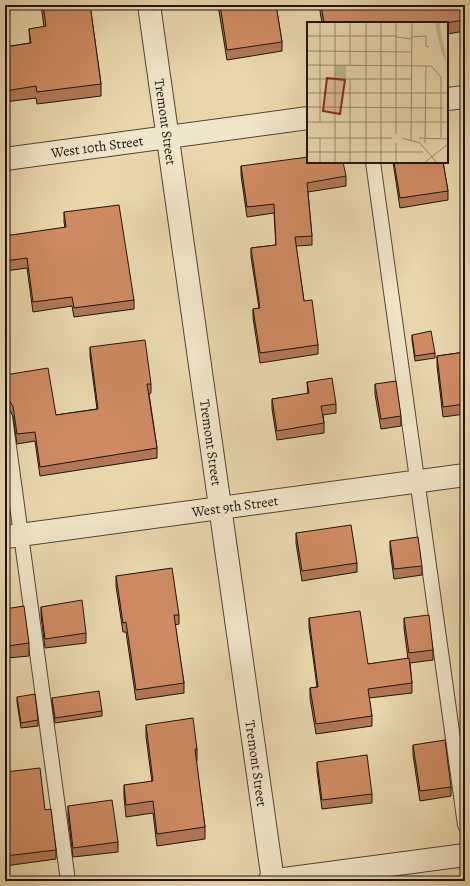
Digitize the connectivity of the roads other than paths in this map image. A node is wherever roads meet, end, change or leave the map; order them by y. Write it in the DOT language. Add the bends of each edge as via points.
graph roads {
  1 [pos="150,5"];
  2 [pos="465,97"];
  3 [pos="448,99"];
  4 [pos="307,118"];
  5 [pos="168,137"];
  6 [pos="5,159"];
  7 [pos="373,163"];
  8 [pos="5,417"];
  9 [pos="465,474"];
  10 [pos="417,481"];
  11 [pos="220,507"];
  12 [pos="14,536"];
  13 [pos="465,825"];
  14 [pos="465,855"];
  15 [pos="68,881"];
  16 [pos="269,881"];
  17 [pos="273,881"];
  1 -- 5 [label="street, Tremont Street"];
  2 -- 3 [label="street"];
  4 -- 5 [label="street, West 10th Street"];
  5 -- 6 [label="street, West 10th Street"];
  5 -- 11 [label="street, Tremont Street"];
  7 -- 10 [label="lane"];
  8 -- 12 [label="lane"];
  9 -- 10 [label="street, West 9th Street"];
  10 -- 11 [label="street, West 9th Street"];
  10 -- 13 [label="lane"];
  11 -- 12 [label="street, West 9th Street"];
  11 -- 17 [label="street, Tremont Street"];
  12 -- 15 [label="lane"];
  14 -- 17 [label="street"];
  16 -- 17 [label="street"];
}
